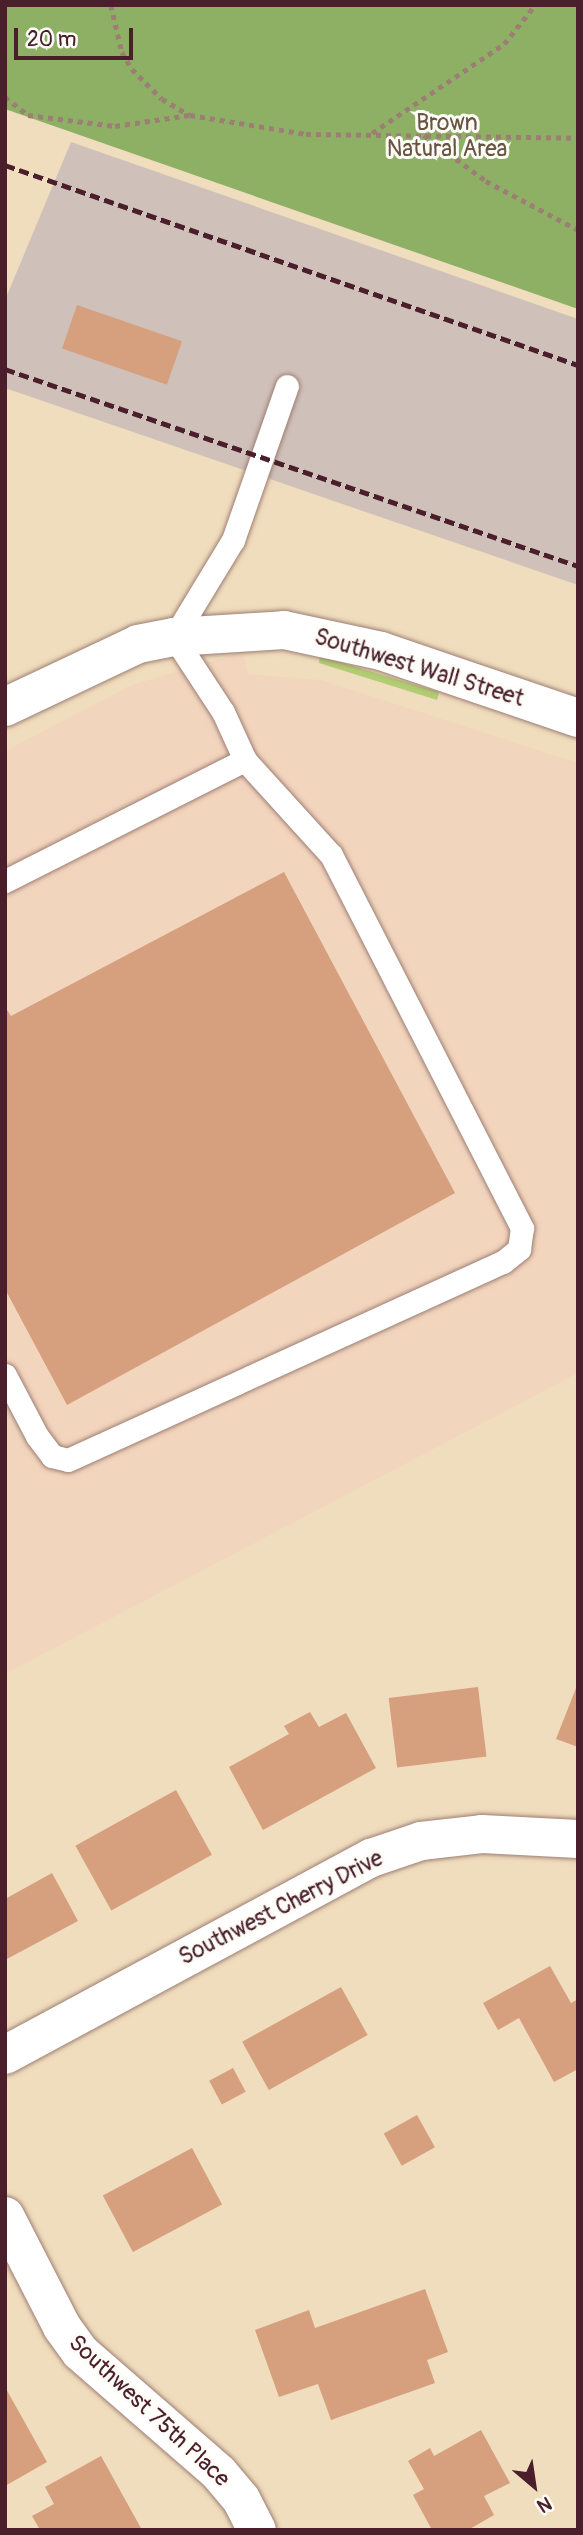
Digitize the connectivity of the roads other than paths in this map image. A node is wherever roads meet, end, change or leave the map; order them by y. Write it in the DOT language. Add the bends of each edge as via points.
graph roads {
  1 [pos="286,386"];
  2 [pos="174,637"];
  3 [pos="5,707"];
  4 [pos="578,718"];
  5 [pos="245,760"];
  6 [pos="5,881"];
  7 [pos="5,1375"];
  8 [pos="578,1839"];
  9 [pos="5,2055"];
  10 [pos="5,2216"];
  11 [pos="257,2530"];
  1 -- 2 [label="lane" via="233,540"];
  2 -- 3 [label="street, Southwest Wall Street" via="138,644"];
  2 -- 4 [label="street, Southwest Wall Street" via="284,629 326,636"];
  2 -- 5 [label="lane" via="223,712"];
  5 -- 6 [label="lane"];
  5 -- 7 [label="lane" via="331,855 522,1228 519,1249 503,1262 68,1460 52,1456 37,1436"];
  8 -- 9 [label="street, Southwest Cherry Drive" via="482,1834 421,1841 372,1858"];
  10 -- 11 [label="street, Southwest 75th Place" via="62,2327 80,2352 219,2473 241,2498"];
}
